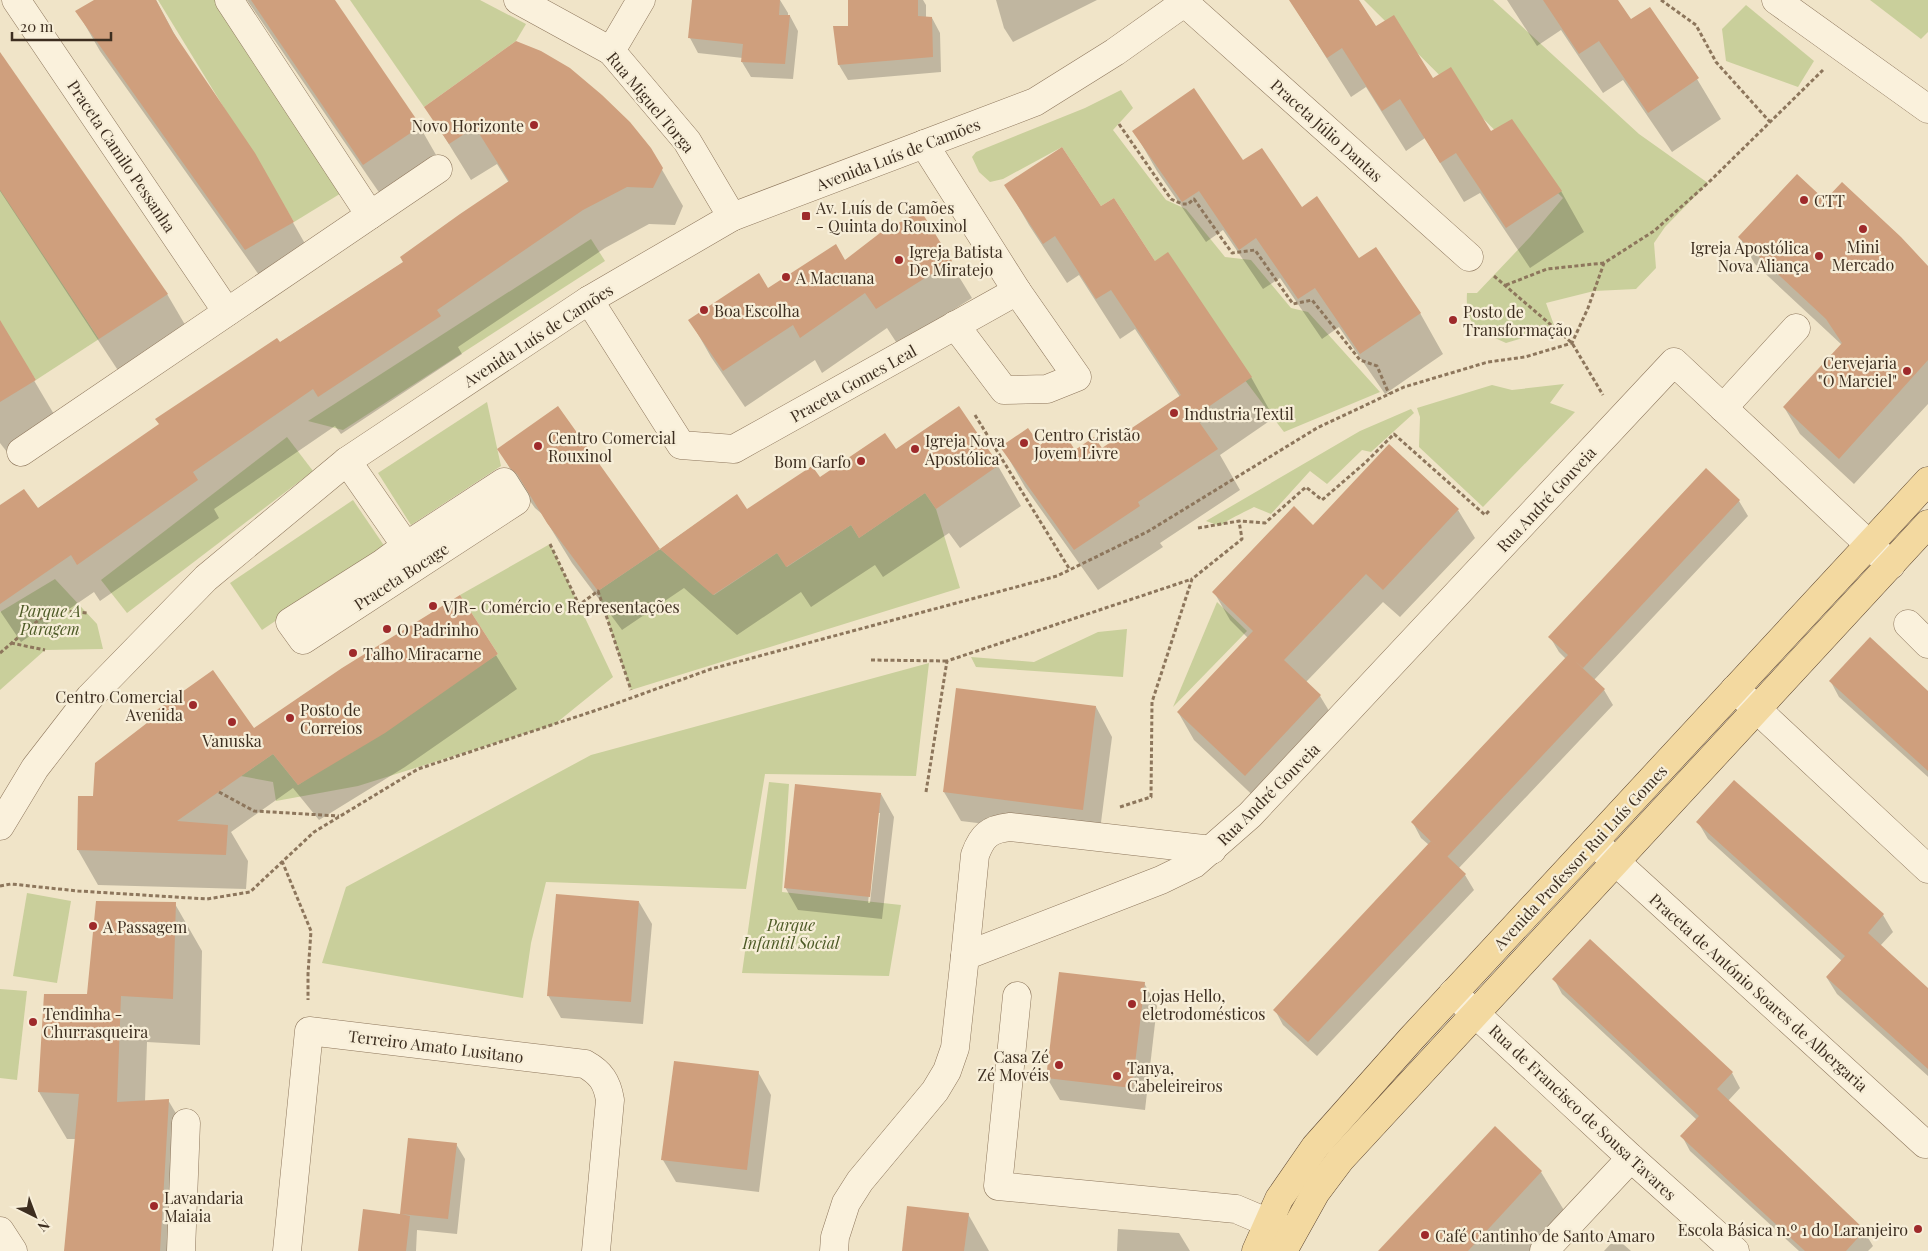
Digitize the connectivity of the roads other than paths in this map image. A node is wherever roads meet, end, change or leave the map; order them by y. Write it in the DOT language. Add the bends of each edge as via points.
graph roads {
  1 [pos="16,0"];
  2 [pos="229,0"];
  3 [pos="518,0"];
  4 [pos="640,0"];
  5 [pos="1776,0"];
  6 [pos="1187,2"];
  7 [pos="612,51"];
  8 [pos="1928,110"];
  9 [pos="924,144"];
  10 [pos="438,169"];
  11 [pos="370,215"];
  12 [pos="732,217"];
  13 [pos="1469,258"];
  14 [pos="1017,291"];
  15 [pos="589,300"];
  16 [pos="227,312"];
  17 [pos="955,325"];
  18 [pos="1796,328"];
  19 [pos="1723,408"];
  20 [pos="21,452"];
  21 [pos="347,462"];
  22 [pos="1928,481"];
  23 [pos="1928,524"];
  24 [pos="1869,544"];
  25 [pos="406,546"];
  26 [pos="1890,565"];
  27 [pos="1908,624"];
  28 [pos="1928,644"];
  29 [pos="1735,689"];
  30 [pos="1756,710"];
  31 [pos="0,826"];
  32 [pos="1594,842"];
  33 [pos="1212,850"];
  34 [pos="1616,861"];
  35 [pos="1928,869"];
  36 [pos="965,956"];
  37 [pos="1453,993"];
  38 [pos="1017,996"];
  39 [pos="1475,1013"];
  40 [pos="186,1123"];
  41 [pos="1925,1144"];
  42 [pos="1631,1158"];
  43 [pos="0,1231"];
  44 [pos="1281,1236"];
  45 [pos="13,1251"];
  46 [pos="181,1251"];
  47 [pos="287,1251"];
  48 [pos="596,1251"];
  49 [pos="834,1251"];
  50 [pos="1256,1251"];
  51 [pos="1544,1251"];
  52 [pos="1734,1251"];
  1 -- 16 [label="street, Praceta Camilo Pessanha"];
  2 -- 11 [label="street"];
  3 -- 7 [label="street, Rua Miguel Torga"];
  4 -- 7 [label="street"];
  5 -- 8 [label="street"];
  6 -- 9 [label="street, Avenida Luís de Camões" via="1035,102"];
  6 -- 13 [label="street, Praceta Júlio Dantas"];
  7 -- 12 [label="street, Rua Miguel Torga" via="687,141"];
  9 -- 12 [label="street, Avenida Luís de Camões"];
  9 -- 14 [label="street"];
  10 -- 11 [label="street"];
  11 -- 16 [label="street"];
  12 -- 15 [label="street, Avenida Luís de Camões"];
  14 -- 17 [label="street, Praceta Gomes Leal"];
  14 -- 17 [label="street" via="1077,376 1048,389 1004,390"];
  15 -- 17 [label="street, Praceta Gomes Leal" via="681,445 734,449"];
  15 -- 21 [label="street, Avenida Luís de Camões"];
  16 -- 20 [label="street"];
  18 -- 19 [label="street"];
  19 -- 24 [label="street, Rua André Gouveia"];
  19 -- 33 [label="street, Rua André Gouveia" via="1674,362 1250,815"];
  21 -- 25 [label="street, Praceta Bocage"];
  21 -- 31 [label="street, Avenida Luís de Camões" via="206,578 90,697 35,768"];
  22 -- 24 [label="main road, Avenida Professor Rui Luís Gomes"];
  23 -- 26 [label="main road, Avenida Professor Rui Luís Gomes"];
  24 -- 26 [label="street, Rua André Gouveia"];
  24 -- 29 [label="main road, Avenida Professor Rui Luís Gomes"];
  25 -- 25 [label="street, Praceta Bocage" via="290,622 303,640 516,501 504,482"];
  26 -- 30 [label="main road, Avenida Professor Rui Luís Gomes"];
  27 -- 28 [label="street"];
  29 -- 30 [label="street"];
  29 -- 32 [label="main road, Avenida Professor Rui Luís Gomes"];
  30 -- 34 [label="main road, Avenida Professor Rui Luís Gomes"];
  30 -- 35 [label="street"];
  32 -- 34 [label="street, Praceta de António Soares de Albergaria"];
  32 -- 37 [label="main road, Avenida Professor Rui Luís Gomes"];
  33 -- 36 [label="street" via="1194,864 1161,880"];
  33 -- 36 [label="street" via="996,828 979,843 975,854"];
  34 -- 39 [label="main road, Avenida Professor Rui Luís Gomes"];
  34 -- 41 [label="street, Praceta de António Soares de Albergaria"];
  36 -- 49 [label="street" via="955,1048 947,1071 935,1091 860,1181 846,1203"];
  37 -- 39 [label="street, Rua de Francisco de Sousa Tavares"];
  37 -- 44 [label="main road, Avenida Professor Rui Luís Gomes" via="1315,1147 1279,1199"];
  38 -- 44 [label="street" via="998,1186 1236,1209"];
  39 -- 42 [label="street, Rua de Francisco de Sousa Tavares"];
  39 -- 44 [label="main road, Avenida Professor Rui Luís Gomes" via="1340,1160"];
  40 -- 46 [label="street"];
  42 -- 51 [label="street"];
  42 -- 52 [label="street, Rua de Francisco de Sousa Tavares"];
  43 -- 45 [label="street"];
  44 -- 50 [label="main road, Avenida Professor Rui Luís Gomes"];
  47 -- 48 [label="street, Terreiro Amato Lusitano" via="309,1030 585,1064 598,1071 608,1085 610,1100"];
}
